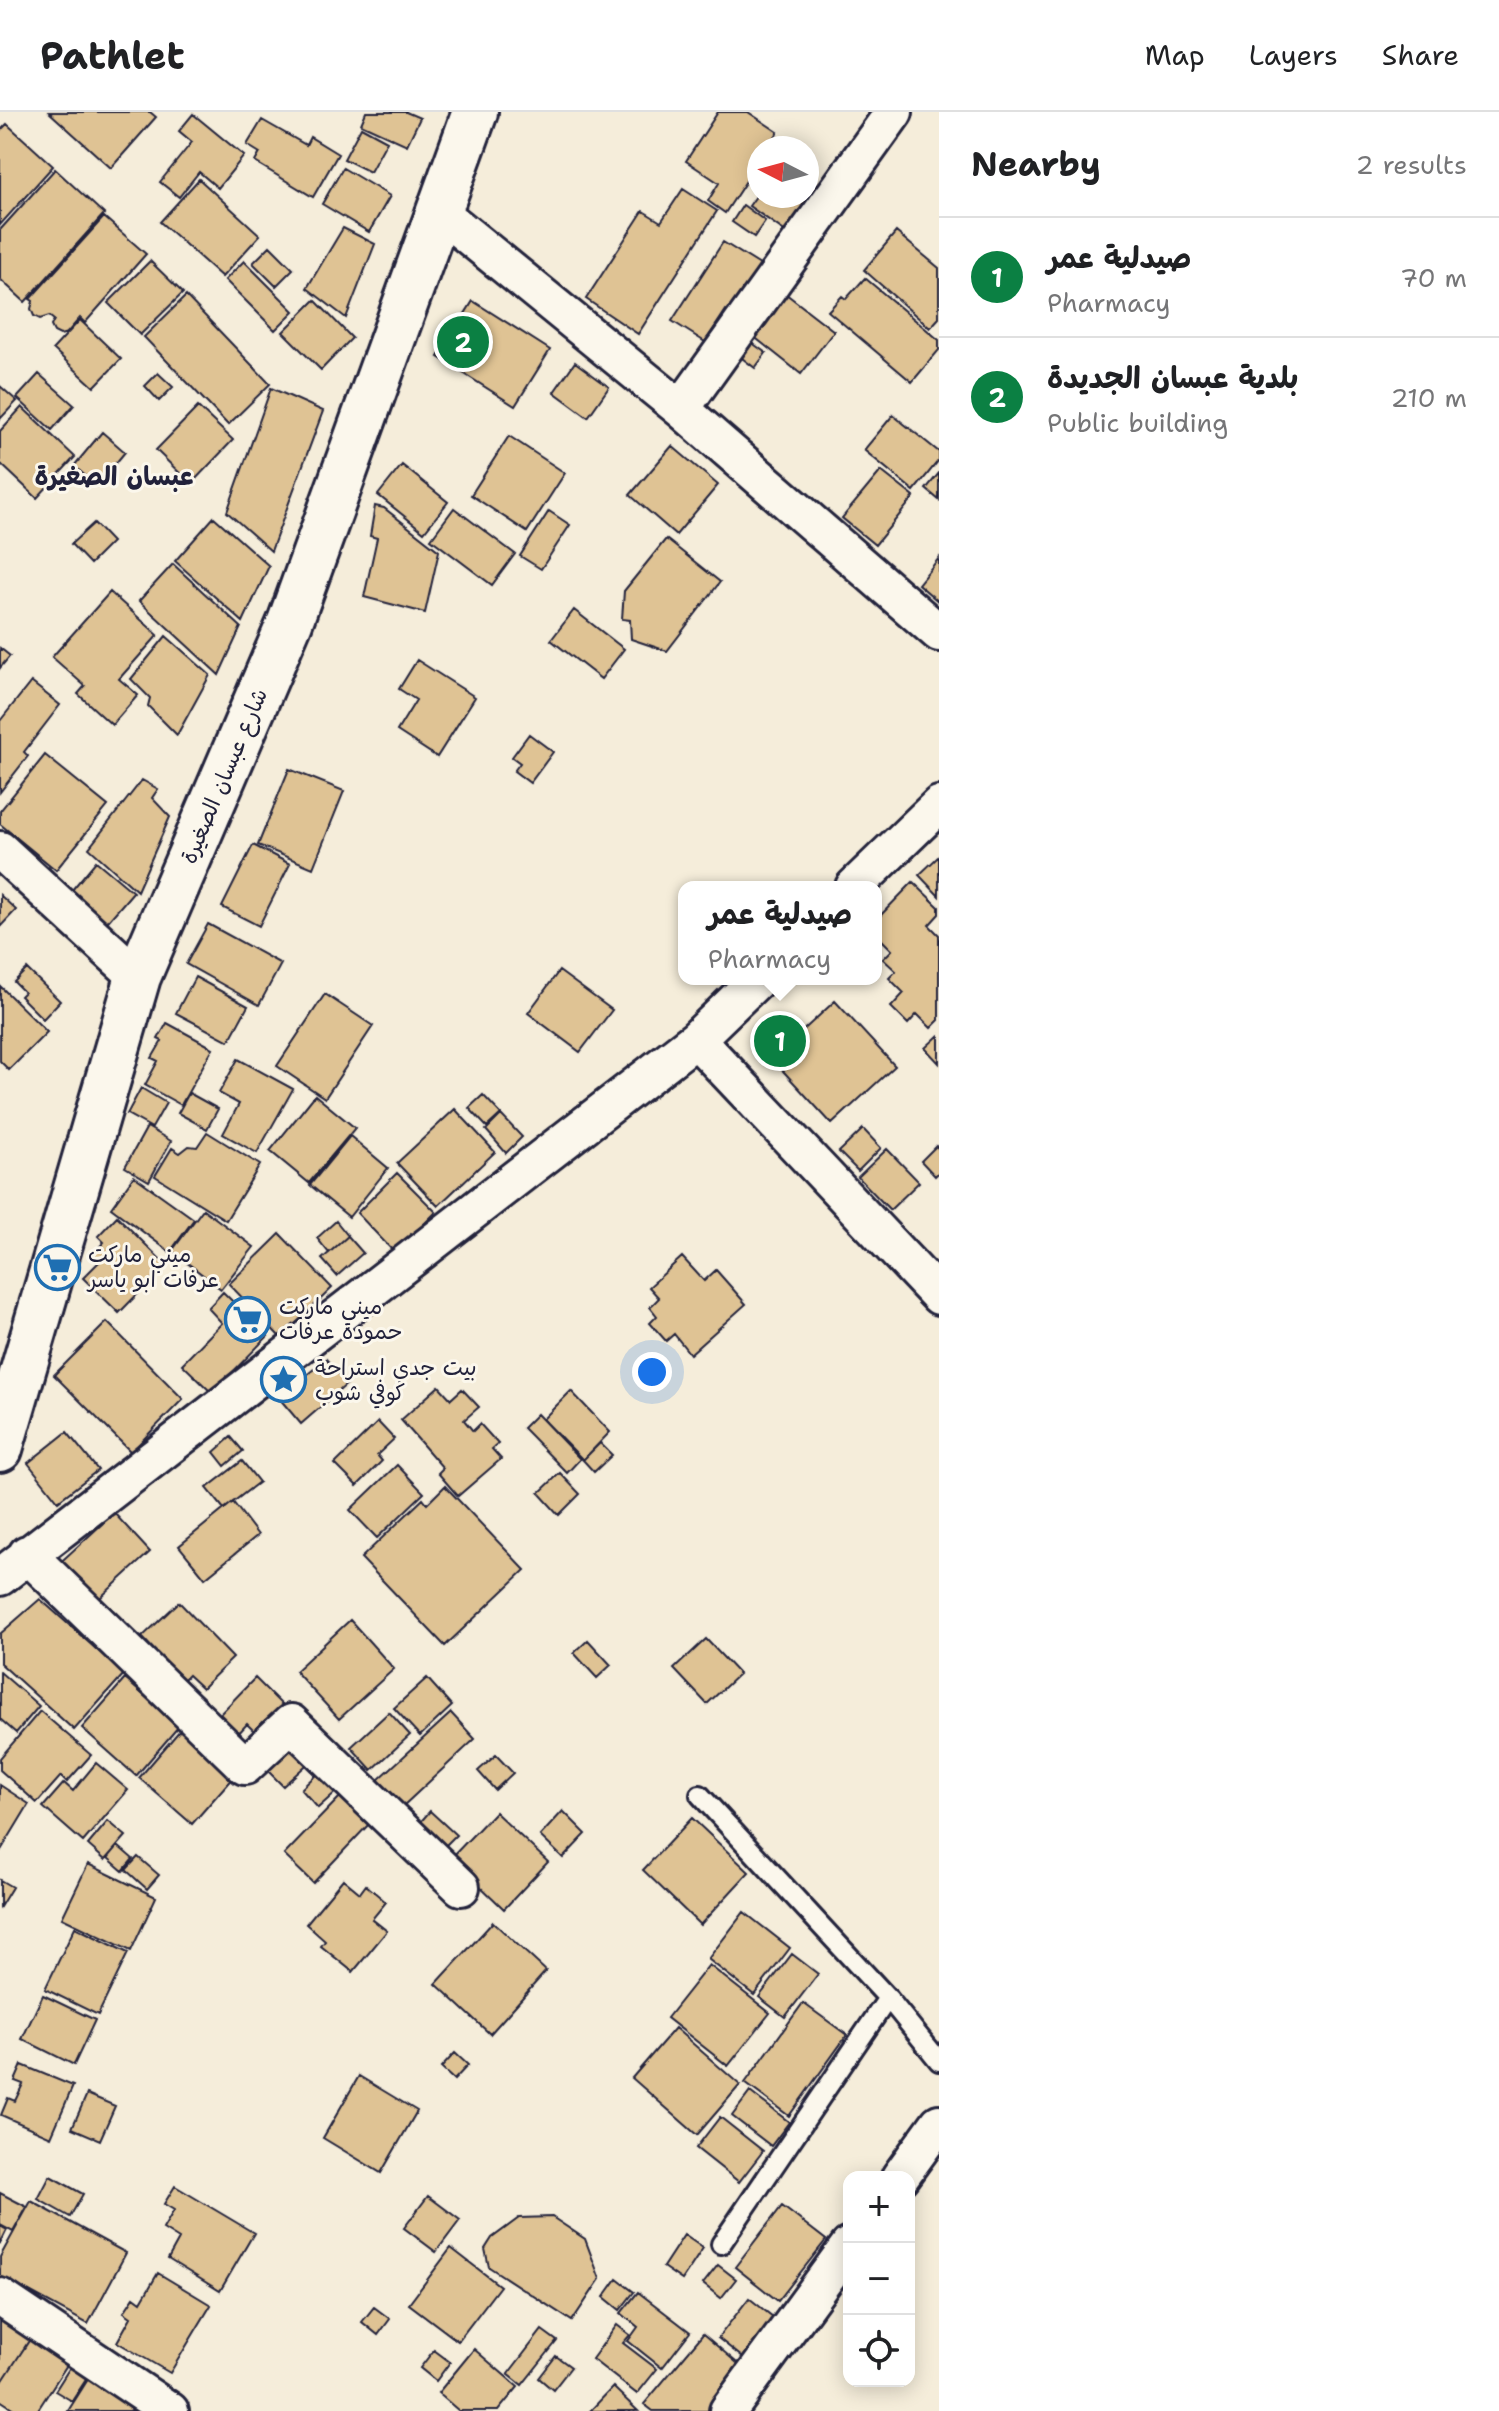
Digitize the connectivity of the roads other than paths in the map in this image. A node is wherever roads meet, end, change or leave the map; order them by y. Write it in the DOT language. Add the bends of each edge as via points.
graph roads {
  1 [pos="442,112"];
  2 [pos="475,112"];
  3 [pos="894,112"];
  4 [pos="438,211"];
  5 [pos="681,409"];
  6 [pos="939,633"];
  7 [pos="939,805"];
  8 [pos="0,850"];
  9 [pos="860,881"];
  10 [pos="128,969"];
  11 [pos="752,985"];
  12 [pos="696,1039"];
  13 [pos="939,1296"];
  14 [pos="0,1341"];
  15 [pos="0,1449"];
  16 [pos="27,1554"];
  17 [pos="0,1577"];
  18 [pos="700,1795"];
  19 [pos="461,1887"];
  20 [pos="888,1998"];
  21 [pos="939,2061"];
  22 [pos="939,2123"];
  23 [pos="904,2171"];
  24 [pos="721,2244"];
  25 [pos="843,2254"];
  26 [pos="0,2297"];
  27 [pos="170,2411"];
  28 [pos="728,2411"];
  1 -- 10 [label="street, شارع عبسان الصغيرة" via="307,503"];
  2 -- 4 [label="street, شارع عبسان الصغيرة"];
  3 -- 5 [label="street"];
  4 -- 5 [label="street"];
  4 -- 10 [label="street, شارع عبسان الصغيرة" via="290,622"];
  5 -- 6 [label="street"];
  7 -- 9 [label="street"];
  8 -- 10 [label="street"];
  10 -- 14 [label="street, شارع عبسان الصغيرة" via="62,1136"];
  10 -- 15 [label="street, شارع عبسان الصغيرة"];
  11 -- 12 [label="street"];
  12 -- 13 [label="street"];
  12 -- 16 [label="street"];
  16 -- 17 [label="street"];
  16 -- 19 [label="street" via="245,1766 291,1723"];
  18 -- 20 [label="lane"];
  20 -- 21 [label="lane"];
  20 -- 24 [label="lane"];
  22 -- 23 [label="street"];
  25 -- 28 [label="street"];
  26 -- 27 [label="street"];
}
